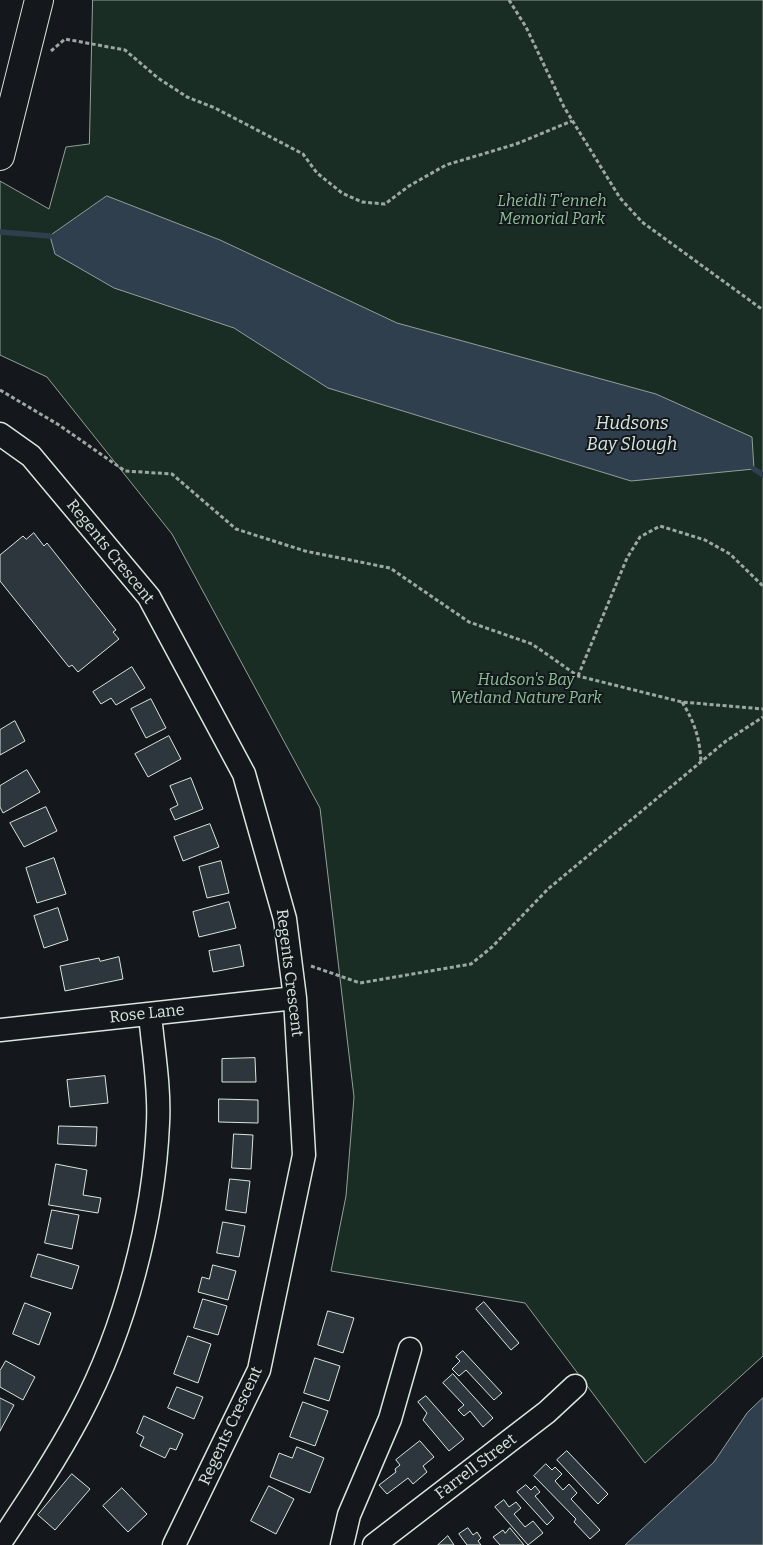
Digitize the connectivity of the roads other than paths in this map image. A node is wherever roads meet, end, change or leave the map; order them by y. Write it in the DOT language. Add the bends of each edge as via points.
graph roads {
  1 [pos="39,0"];
  2 [pos="0,156"];
  3 [pos="0,434"];
  4 [pos="295,998"];
  5 [pos="150,1014"];
  6 [pos="0,1030"];
  7 [pos="410,1348"];
  8 [pos="575,1386"];
  9 [pos="0,1543"];
  10 [pos="174,1545"];
  11 [pos="342,1545"];
  12 [pos="374,1545"];
  1 -- 2 [label="main road"];
  3 -- 4 [label="street, Regents Crescent" via="31,456 149,597 244,774 285,919"];
  4 -- 5 [label="street, Rose Lane"];
  4 -- 10 [label="street, Regents Crescent" via="304,1155 259,1370"];
  5 -- 6 [label="street, Rose Lane"];
  5 -- 9 [label="street" via="158,1121 154,1180 146,1229 101,1368 46,1473"];
  7 -- 11 [label="street" via="390,1419 349,1515"];
  8 -- 12 [label="street, Farrell Street" via="547,1412"];
}
